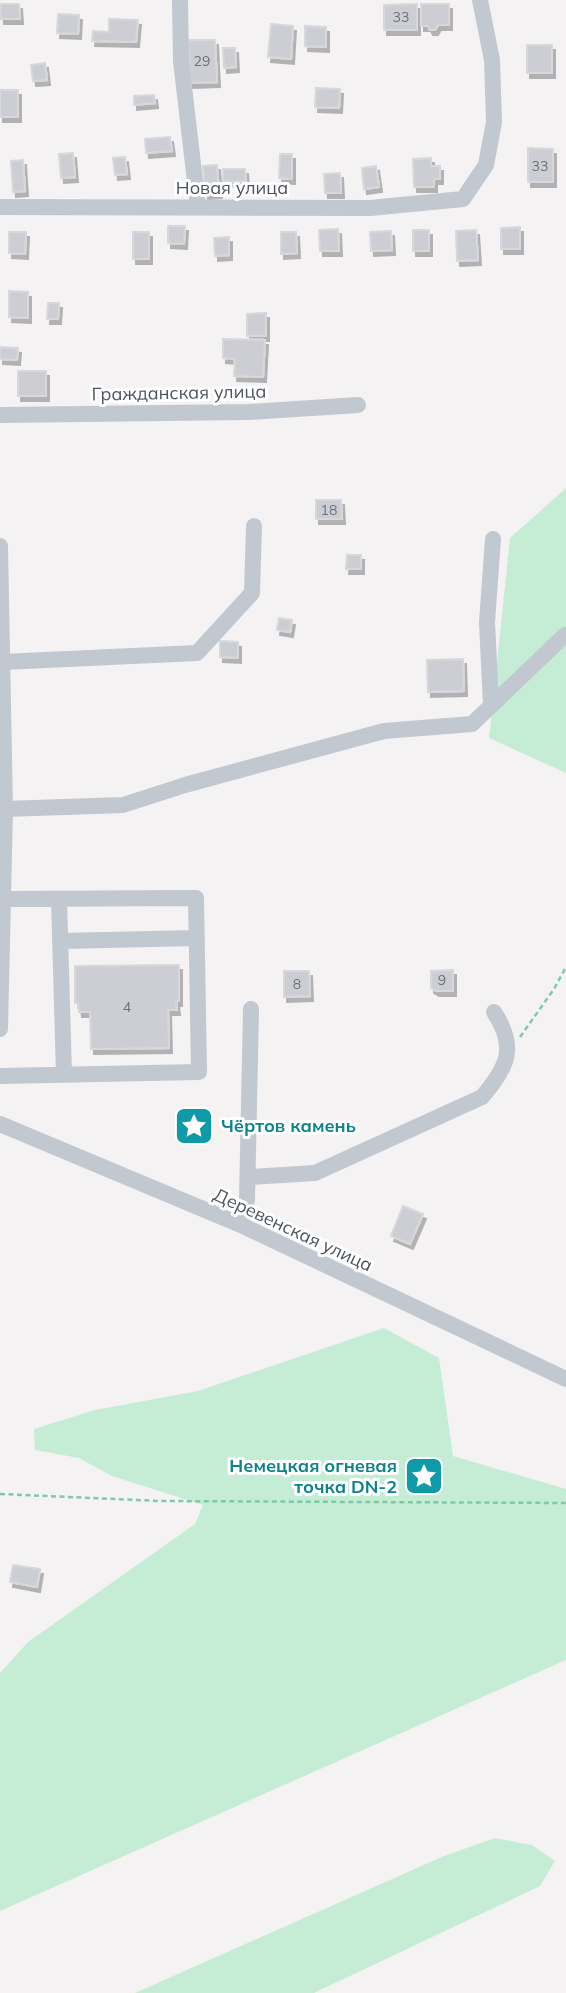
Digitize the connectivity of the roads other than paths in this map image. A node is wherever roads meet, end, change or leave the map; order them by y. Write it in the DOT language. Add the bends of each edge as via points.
graph roads {
  1 [pos="180,0"];
  2 [pos="480,0"];
  3 [pos="0,207"];
  4 [pos="198,207"];
  5 [pos="358,405"];
  6 [pos="0,415"];
  7 [pos="254,526"];
  8 [pos="493,539"];
  9 [pos="0,546"];
  10 [pos="565,635"];
  11 [pos="3,662"];
  12 [pos="2,700"];
  13 [pos="491,705"];
  14 [pos="5,809"];
  15 [pos="59,899"];
  16 [pos="3,900"];
  17 [pos="197,938"];
  18 [pos="60,941"];
  19 [pos="251,1009"];
  20 [pos="494,1012"];
  21 [pos="0,1013"];
  22 [pos="0,1028"];
  23 [pos="64,1075"];
  24 [pos="0,1076"];
  25 [pos="0,1124"];
  26 [pos="248,1177"];
  27 [pos="241,1225"];
  28 [pos="566,1379"];
  1 -- 4 [label="street" via="181,61"];
  2 -- 4 [label="street, Новая улица" via="492,60 494,122 486,166 463,199 370,208"];
  3 -- 4 [label="street, Новая улица"];
  5 -- 6 [label="street, Гражданская улица" via="249,412"];
  7 -- 11 [label="street" via="252,593 197,653"];
  8 -- 13 [label="street" via="486,622"];
  9 -- 11 [label="street"];
  10 -- 13 [label="street"];
  11 -- 12 [label="street"];
  12 -- 14 [label="street"];
  13 -- 14 [label="street" via="472,724 384,731 123,805"];
  14 -- 16 [label="street"];
  15 -- 16 [label="street"];
  15 -- 17 [label="street" via="197,898"];
  15 -- 18 [label="street"];
  16 -- 21 [label="street"];
  17 -- 18 [label="street"];
  17 -- 23 [label="street" via="199,1072"];
  18 -- 23 [label="street"];
  19 -- 26 [label="street"];
  20 -- 26 [label="street" via="506,1030 507,1055 499,1077 482,1097 315,1174"];
  21 -- 22 [label="street"];
  23 -- 24 [label="street"];
  25 -- 27 [label="street, Деревенская улица"];
  26 -- 27 [label="street"];
  27 -- 28 [label="street, Деревенская улица"];
}
